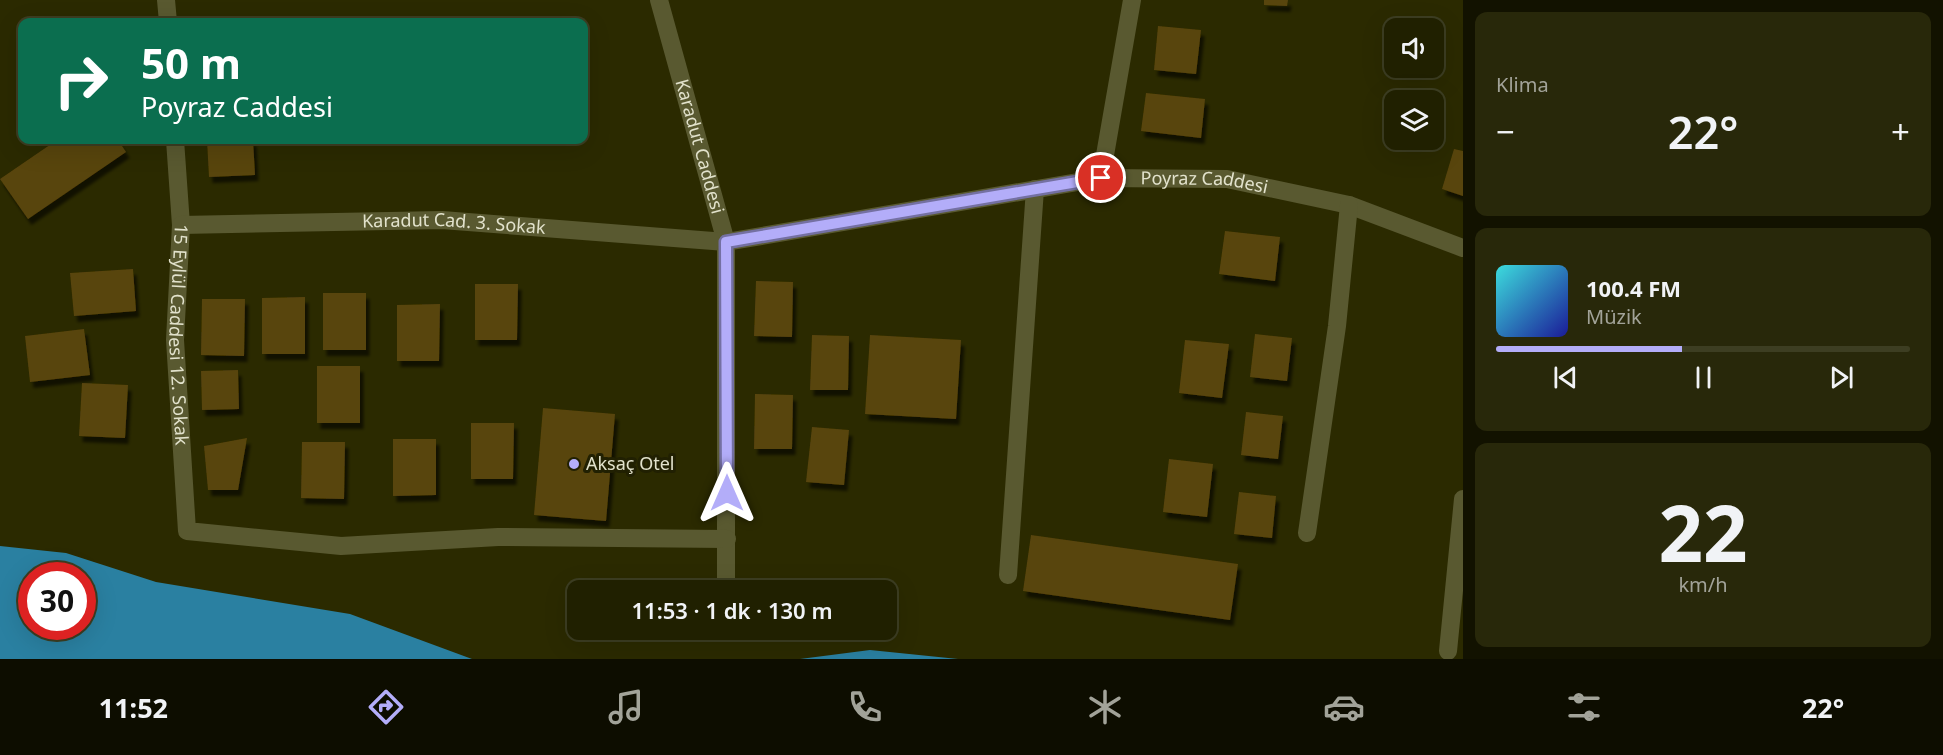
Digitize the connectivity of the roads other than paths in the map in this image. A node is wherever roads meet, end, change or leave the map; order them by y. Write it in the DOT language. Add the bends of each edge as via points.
graph roads {
  1 [pos="166,0"];
  2 [pos="659,0"];
  3 [pos="1132,0"];
  4 [pos="168,18"];
  5 [pos="175,144"];
  6 [pos="1101,178"];
  7 [pos="1035,189"];
  8 [pos="1349,205"];
  9 [pos="181,225"];
  10 [pos="726,242"];
  11 [pos="1463,248"];
  12 [pos="1463,499"];
  13 [pos="1307,533"];
  14 [pos="727,539"];
  15 [pos="1008,575"];
  16 [pos="726,580"];
  17 [pos="1448,651"];
  1 -- 4 [label="street"];
  2 -- 10 [label="street, Karadut Caddesi"];
  3 -- 6 [label="street"];
  5 -- 9 [label="street, 15 Eylül Caddesi 12. Sokak"];
  6 -- 7 [label="street, Poyraz Caddesi"];
  6 -- 8 [label="street, Poyraz Caddesi" via="1227,179"];
  7 -- 10 [label="street, Poyraz Caddesi"];
  7 -- 15 [label="street"];
  8 -- 11 [label="street, Poyraz Caddesi"];
  8 -- 13 [label="street" via="1337,326"];
  9 -- 10 [label="street, Karadut Cad. 3. Sokak" via="442,220"];
  9 -- 14 [label="street, 15 Eylül Caddesi 12. Sokak" via="175,340 187,531 341,546 498,537"];
  10 -- 14 [label="street, Karadut Caddesi"];
  12 -- 17 [label="street"];
  14 -- 16 [label="street, Karadut Caddesi"];
}
